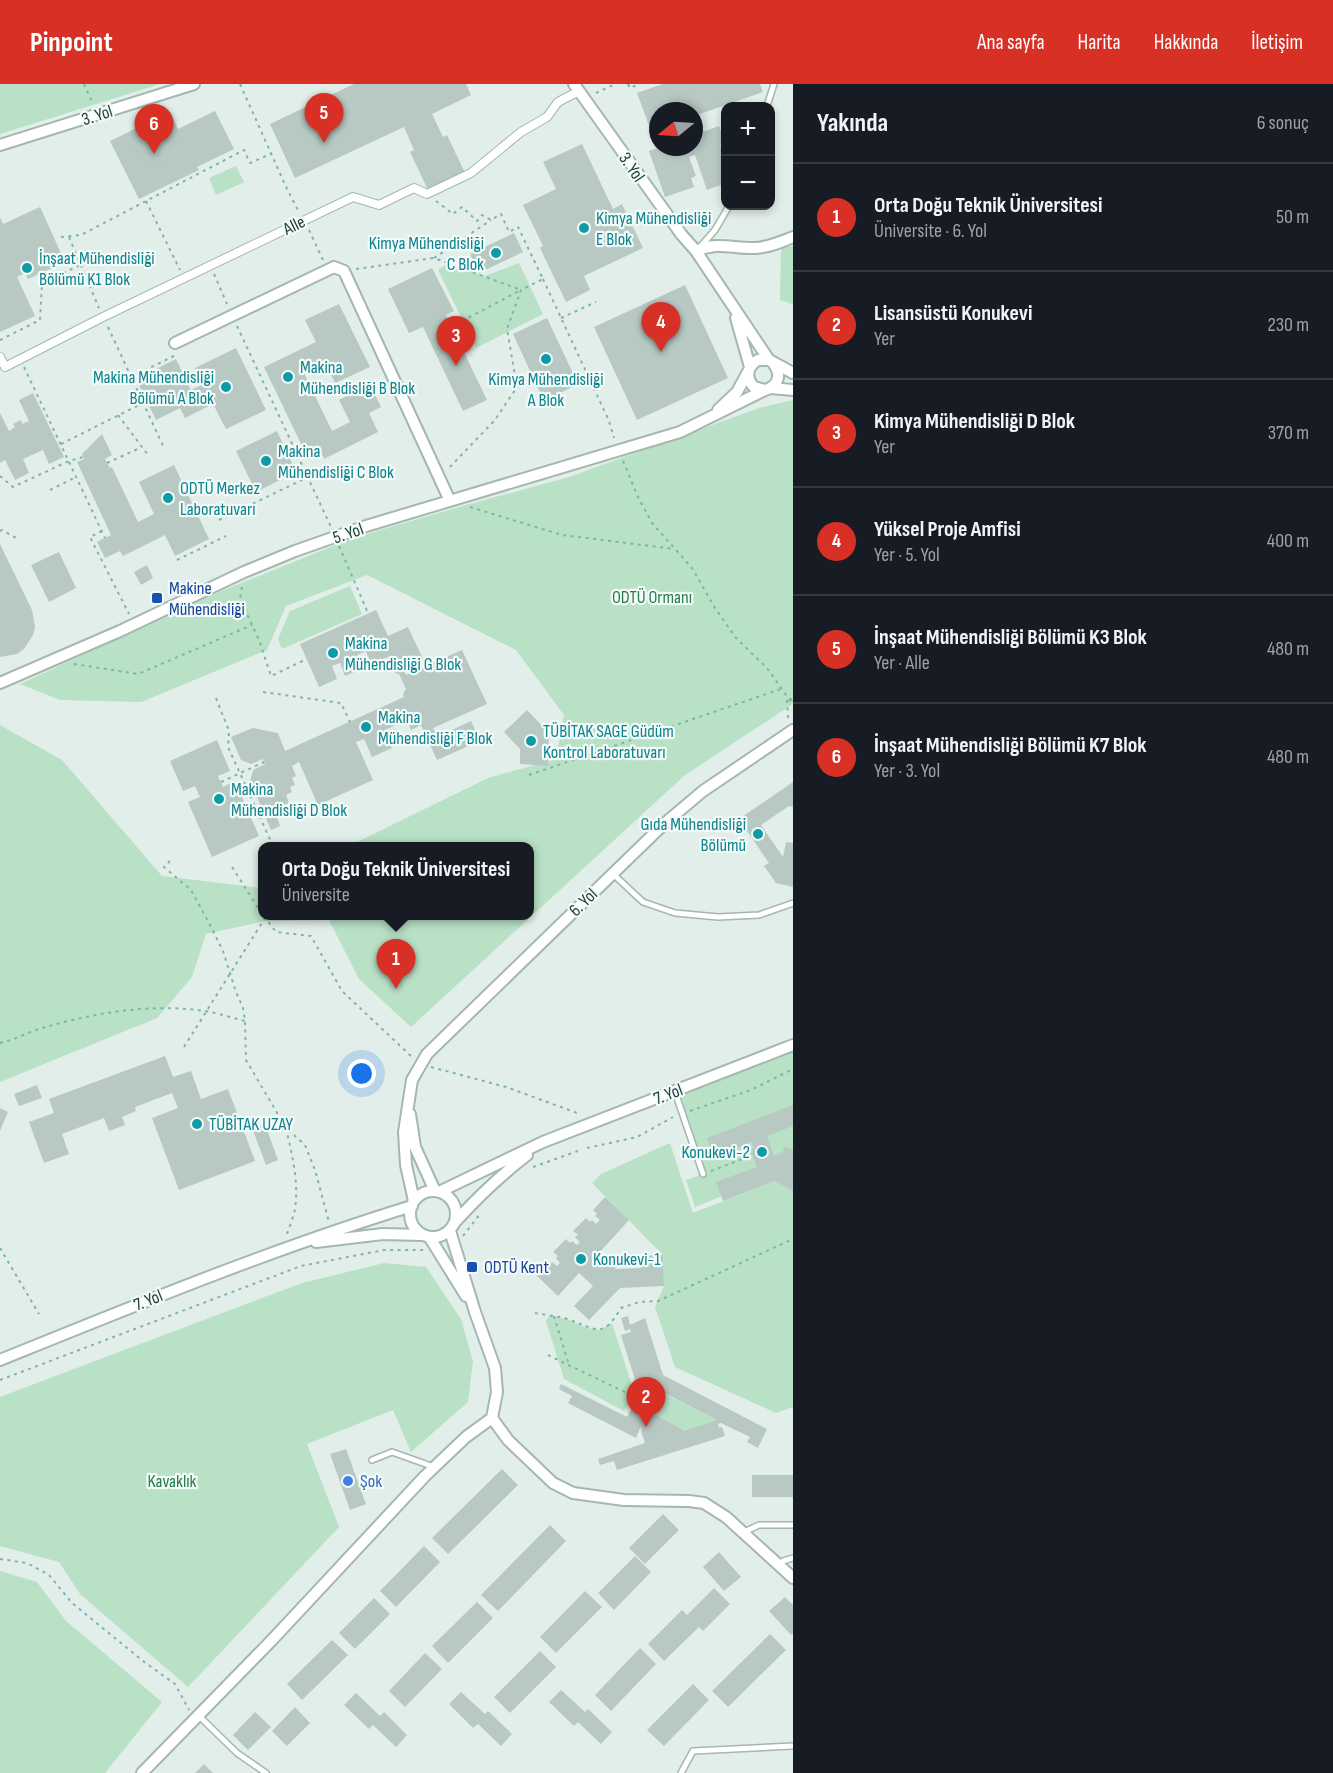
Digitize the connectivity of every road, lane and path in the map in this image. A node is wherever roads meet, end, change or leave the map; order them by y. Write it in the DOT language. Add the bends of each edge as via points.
graph roads {
  1 [pos="84,84"];
  2 [pos="194,84"];
  3 [pos="240,84"];
  4 [pos="615,84"];
  5 [pos="628,84"];
  6 [pos="639,84"];
  7 [pos="774,84"];
  8 [pos="579,91"];
  9 [pos="768,102"];
  10 [pos="97,115"];
  11 [pos="0,145"];
  12 [pos="271,154"];
  13 [pos="427,195"];
  14 [pos="146,201"];
  15 [pos="727,210"];
  16 [pos="304,220"];
  17 [pos="491,220"];
  18 [pos="61,237"];
  19 [pos="69,237"];
  20 [pos="793,237"];
  21 [pos="696,252"];
  22 [pos="434,258"];
  23 [pos="80,264"];
  24 [pos="210,266"];
  25 [pos="328,270"];
  26 [pos="344,271"];
  27 [pos="183,278"];
  28 [pos="543,279"];
  29 [pos="521,290"];
  30 [pos="596,302"];
  31 [pos="733,309"];
  32 [pos="232,315"];
  33 [pos="103,317"];
  34 [pos="561,318"];
  35 [pos="462,321"];
  36 [pos="0,339"];
  37 [pos="175,343"];
  38 [pos="0,357"];
  39 [pos="20,359"];
  40 [pos="771,361"];
  41 [pos="749,370"];
  42 [pos="793,373"];
  43 [pos="131,377"];
  44 [pos="767,389"];
  45 [pos="793,390"];
  46 [pos="143,402"];
  47 [pos="118,415"];
  48 [pos="708,418"];
  49 [pos="61,444"];
  50 [pos="142,447"];
  51 [pos="164,448"];
  52 [pos="619,452"];
  53 [pos="148,455"];
  54 [pos="83,457"];
  55 [pos="69,461"];
  56 [pos="107,463"];
  57 [pos="0,476"];
  58 [pos="76,477"];
  59 [pos="308,477"];
  60 [pos="439,478"];
  61 [pos="50,490"];
  62 [pos="450,501"];
  63 [pos="219,520"];
  64 [pos="0,531"];
  65 [pos="102,531"];
  66 [pos="226,536"];
  67 [pos="335,537"];
  68 [pos="105,538"];
  69 [pos="18,539"];
  70 [pos="675,549"];
  71 [pos="177,560"];
  72 [pos="240,599"];
  73 [pos="368,613"];
  74 [pos="134,624"];
  75 [pos="252,625"];
  76 [pos="307,659"];
  77 [pos="73,664"];
  78 [pos="0,682"];
  79 [pos="781,689"];
  80 [pos="263,692"];
  81 [pos="216,698"];
  82 [pos="787,698"];
  83 [pos="793,700"];
  84 [pos="793,705"];
  85 [pos="350,722"];
  86 [pos="791,731"];
  87 [pos="264,762"];
  88 [pos="240,773"];
  89 [pos="529,775"];
  90 [pos="220,782"];
  91 [pos="271,842"];
  92 [pos="170,861"];
  93 [pos="232,867"];
  94 [pos="612,873"];
  95 [pos="793,903"];
  96 [pos="258,907"];
  97 [pos="262,920"];
  98 [pos="267,920"];
  99 [pos="231,973"];
  100 [pos="206,1011"];
  101 [pos="245,1021"];
  102 [pos="0,1043"];
  103 [pos="793,1045"];
  104 [pos="184,1047"];
  105 [pos="420,1064"];
  106 [pos="675,1092"];
  107 [pos="408,1104"];
  108 [pos="599,1121"];
  109 [pos="286,1128"];
  110 [pos="543,1142"];
  111 [pos="578,1151"];
  112 [pos="746,1158"];
  113 [pos="531,1168"];
  114 [pos="703,1174"];
  115 [pos="437,1192"];
  116 [pos="413,1204"];
  117 [pos="481,1213"];
  118 [pos="453,1226"];
  119 [pos="331,1232"];
  120 [pos="427,1237"];
  121 [pos="793,1239"];
  122 [pos="454,1243"];
  123 [pos="297,1244"];
  124 [pos="0,1248"];
  125 [pos="438,1249"];
  126 [pos="282,1250"];
  127 [pos="475,1312"];
  128 [pos="535,1313"];
  129 [pos="39,1314"];
  130 [pos="554,1316"];
  131 [pos="549,1355"];
  132 [pos="0,1360"];
  133 [pos="569,1365"];
  134 [pos="0,1380"];
  135 [pos="637,1398"];
  136 [pos="492,1418"];
  137 [pos="372,1460"];
  138 [pos="434,1467"];
  139 [pos="793,1525"];
  140 [pos="744,1532"];
  141 [pos="793,1558"];
  142 [pos="0,1559"];
  143 [pos="778,1564"];
  144 [pos="793,1578"];
  145 [pos="195,1717"];
  146 [pos="793,1746"];
  147 [pos="142,1773"];
  148 [pos="266,1773"];
  149 [pos="681,1773"];
  1 -- 10 [label="path"];
  2 -- 10 [label="street, 3. Yol"];
  3 -- 12 [label="path"];
  4 -- 8 [label="path"];
  5 -- 6 [label="path" via="630,88"];
  7 -- 9 [label="lane"];
  8 -- 13 [label="street, Alle" via="558,102 547,117 521,132 471,174"];
  8 -- 21 [label="street, 3. Yol"];
  10 -- 11 [label="street, 3. Yol"];
  12 -- 14 [label="path" via="250,163 244,150"];
  12 -- 16 [label="path"];
  13 -- 16 [label="street, Alle" via="414,188 379,205 353,196"];
  13 -- 17 [label="path" via="453,214 462,207 477,221 482,215"];
  14 -- 19 [label="path" via="81,235"];
  14 -- 27 [label="path"];
  15 -- 21 [label="lane"];
  16 -- 24 [label="street, Alle"];
  16 -- 25 [label="path"];
  17 -- 22 [label="path"];
  17 -- 28 [label="path" via="501,214 509,231 518,227"];
  18 -- 19 [label="path"];
  19 -- 23 [label="path"];
  20 -- 21 [label="street" via="758,248 714,245"];
  21 -- 31 [label="street, 3. Yol"];
  22 -- 26 [label="path"];
  22 -- 29 [label="path"];
  23 -- 33 [label="path"];
  23 -- 36 [label="path" via="42,283 40,320"];
  24 -- 27 [label="street, Alle"];
  24 -- 32 [label="path"];
  25 -- 26 [label="street" via="334,267"];
  25 -- 32 [label="street"];
  26 -- 60 [label="street"];
  27 -- 33 [label="street, Alle"];
  28 -- 29 [label="path"];
  28 -- 34 [label="path"];
  29 -- 35 [label="path"];
  29 -- 60 [label="path" via="507,329 517,387 495,420"];
  30 -- 34 [label="path"];
  31 -- 40 [label="street, 3. Yol"];
  31 -- 41 [label="street, 3. Yol"];
  32 -- 37 [label="street"];
  32 -- 59 [label="path"];
  33 -- 39 [label="street, Alle"];
  33 -- 43 [label="path"];
  34 -- 52 [label="path" via="609,421"];
  37 -- 43 [label="path" via="180,353"];
  38 -- 39 [label="street" via="5,367"];
  39 -- 49 [label="path"];
  40 -- 41 [label="street" via="758,360"];
  40 -- 42 [label="street"];
  40 -- 44 [label="street" via="778,376"];
  41 -- 44 [label="street" via="751,383 760,390"];
  41 -- 48 [label="street, 5. Yol" via="737,392"];
  43 -- 46 [label="path"];
  44 -- 45 [label="street"];
  44 -- 48 [label="street, 5. Yol"];
  46 -- 47 [label="path"];
  46 -- 51 [label="path"];
  47 -- 49 [label="path"];
  47 -- 50 [label="path"];
  48 -- 52 [label="street, 5. Yol" via="680,432"];
  49 -- 55 [label="path"];
  50 -- 53 [label="path"];
  50 -- 56 [label="path"];
  52 -- 62 [label="street, 5. Yol"];
  52 -- 70 [label="path" via="652,523"];
  54 -- 55 [label="path"];
  55 -- 57 [label="path" via="13,487"];
  55 -- 58 [label="path"];
  58 -- 61 [label="path"];
  58 -- 65 [label="path"];
  59 -- 63 [label="path"];
  59 -- 67 [label="path"];
  60 -- 62 [label="street"];
  62 -- 67 [label="street, 5. Yol"];
  62 -- 70 [label="path" via="562,535"];
  64 -- 69 [label="path"];
  65 -- 68 [label="path"];
  65 -- 74 [label="path" via="90,537"];
  66 -- 71 [label="path"];
  67 -- 73 [label="path"];
  67 -- 74 [label="street, 5. Yol" via="244,572"];
  70 -- 79 [label="path" via="692,568 736,638 767,668"];
  72 -- 75 [label="path"];
  74 -- 78 [label="street, 5. Yol"];
  75 -- 76 [label="path" via="271,676"];
  75 -- 77 [label="path" via="138,674"];
  79 -- 82 [label="path"];
  79 -- 89 [label="path"];
  80 -- 85 [label="path" via="341,703"];
  81 -- 88 [label="path" via="229,731 228,747"];
  82 -- 83 [label="path"];
  82 -- 84 [label="path"];
  82 -- 86 [label="path"];
  86 -- 94 [label="street, 6. Yol" via="703,791"];
  87 -- 88 [label="path"];
  88 -- 90 [label="path"];
  88 -- 91 [label="path"];
  92 -- 99 [label="path" via="164,867 191,890"];
  93 -- 96 [label="path"];
  94 -- 95 [label="lane" via="643,902 675,913 759,915"];
  94 -- 105 [label="street, 6. Yol"];
  97 -- 99 [label="path"];
  98 -- 105 [label="path" via="276,932 311,936 342,991"];
  99 -- 100 [label="path"];
  99 -- 101 [label="path"];
  100 -- 101 [label="path"];
  100 -- 102 [label="path" via="159,1007 86,1017"];
  100 -- 104 [label="path"];
  101 -- 109 [label="path" via="246,1060"];
  103 -- 106 [label="street, 7. Yol"];
  105 -- 107 [label="street, 6. Yol" via="412,1080"];
  105 -- 108 [label="path" via="506,1087"];
  106 -- 108 [label="street, 7. Yol"];
  106 -- 114 [label="lane"];
  107 -- 115 [label="street, 6. Yol" via="415,1147"];
  107 -- 116 [label="street, 6. Yol" via="404,1132"];
  108 -- 110 [label="street, 7. Yol"];
  109 -- 119 [label="path" via="305,1144"];
  109 -- 126 [label="path" via="296,1184 295,1210"];
  110 -- 115 [label="street, 7. Yol"];
  110 -- 118 [label="street, 7. Yol" via="474,1201"];
  111 -- 113 [label="path"];
  112 -- 114 [label="path"];
  115 -- 116 [label="street, 7. Yol" via="423,1193"];
  115 -- 118 [label="street" via="451,1199 455,1206"];
  116 -- 119 [label="street, 7. Yol"];
  116 -- 120 [label="street" via="410,1218 417,1231"];
  117 -- 122 [label="path"];
  118 -- 120 [label="street, 7. Yol" via="445,1235"];
  118 -- 122 [label="street"];
  119 -- 123 [label="street, 7. Yol"];
  120 -- 123 [label="street, 7. Yol" via="383,1234"];
  120 -- 125 [label="street"];
  121 -- 130 [label="path" via="658,1302 639,1302 621,1308 612,1323 600,1330"];
  122 -- 127 [label="street"];
  123 -- 126 [label="street, 7. Yol"];
  124 -- 129 [label="path"];
  125 -- 127 [label="street"];
  125 -- 134 [label="path" via="384,1250 301,1266"];
  126 -- 132 [label="street, 7. Yol"];
  127 -- 136 [label="street" via="495,1368 497,1392"];
  128 -- 130 [label="path"];
  130 -- 133 [label="path"];
  131 -- 133 [label="path"];
  133 -- 135 [label="path"];
  136 -- 138 [label="street"];
  136 -- 140 [label="street" via="508,1440 553,1483 573,1492 624,1500 704,1503"];
  137 -- 138 [label="lane" via="392,1452"];
  138 -- 145 [label="street"];
  139 -- 140 [label="lane" via="759,1525"];
  140 -- 143 [label="street"];
  141 -- 143 [label="lane"];
  142 -- 145 [label="path" via="27,1563 49,1575 72,1603 175,1684"];
  143 -- 144 [label="street"];
  145 -- 147 [label="street"];
  145 -- 148 [label="lane"];
  146 -- 149 [label="lane" via="693,1751"];
}
